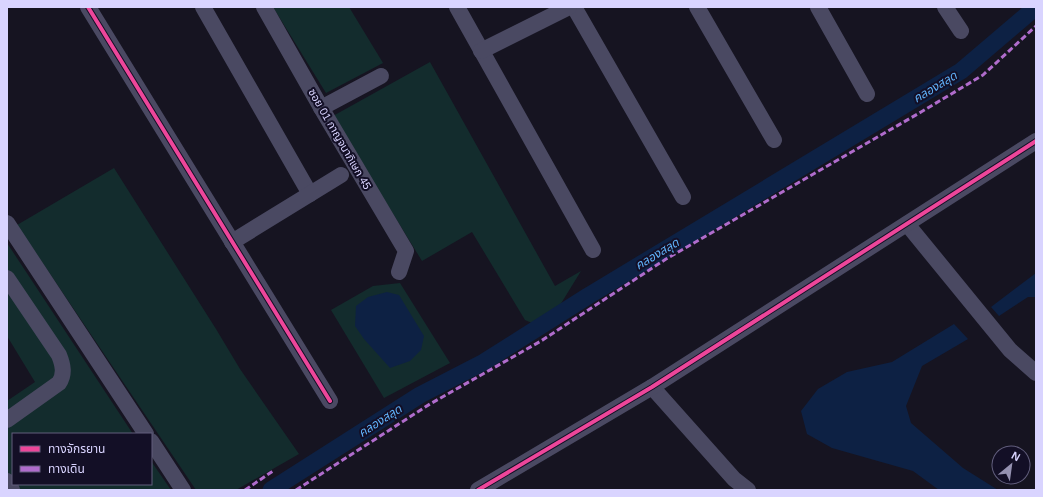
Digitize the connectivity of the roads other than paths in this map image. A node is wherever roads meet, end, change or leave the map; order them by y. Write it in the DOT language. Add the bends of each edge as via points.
graph roads {
  1 [pos="88,7"];
  2 [pos="202,7"];
  3 [pos="264,7"];
  4 [pos="456,7"];
  5 [pos="569,7"];
  6 [pos="574,7"];
  7 [pos="697,7"];
  8 [pos="818,7"];
  9 [pos="945,7"];
  10 [pos="961,31"];
  11 [pos="481,51"];
  12 [pos="381,76"];
  13 [pos="867,94"];
  14 [pos="321,108"];
  15 [pos="774,140"];
  16 [pos="1036,141"];
  17 [pos="341,175"];
  18 [pos="310,194"];
  19 [pos="683,196"];
  20 [pos="7,223"];
  21 [pos="907,224"];
  22 [pos="232,242"];
  23 [pos="593,250"];
  24 [pos="399,272"];
  25 [pos="7,278"];
  26 [pos="1036,373"];
  27 [pos="652,387"];
  28 [pos="330,401"];
  29 [pos="7,420"];
  30 [pos="145,433"];
  31 [pos="152,443"];
  32 [pos="7,482"];
  33 [pos="12,490"];
  34 [pos="183,490"];
  35 [pos="478,490"];
  36 [pos="748,490"];
  1 -- 22 [label="street"];
  2 -- 18 [label="street"];
  3 -- 14 [label="street, ซอย 01 กาญจนาภิเษก 45"];
  4 -- 11 [label="street"];
  5 -- 11 [label="street"];
  6 -- 19 [label="street"];
  7 -- 15 [label="street"];
  8 -- 13 [label="street"];
  9 -- 10 [label="street"];
  11 -- 23 [label="street"];
  12 -- 14 [label="street"];
  14 -- 24 [label="street, ซอย 01 กาญจนาภิเษก 45" via="406,251"];
  16 -- 21 [label="street"];
  17 -- 18 [label="street"];
  18 -- 22 [label="street"];
  20 -- 30 [label="street"];
  21 -- 26 [label="street" via="1010,350"];
  21 -- 27 [label="street"];
  22 -- 28 [label="street"];
  25 -- 29 [label="street" via="59,355 63,372 59,383"];
  27 -- 35 [label="street"];
  27 -- 36 [label="street" via="734,479"];
  31 -- 34 [label="street"];
  32 -- 33 [label="street"];
}
